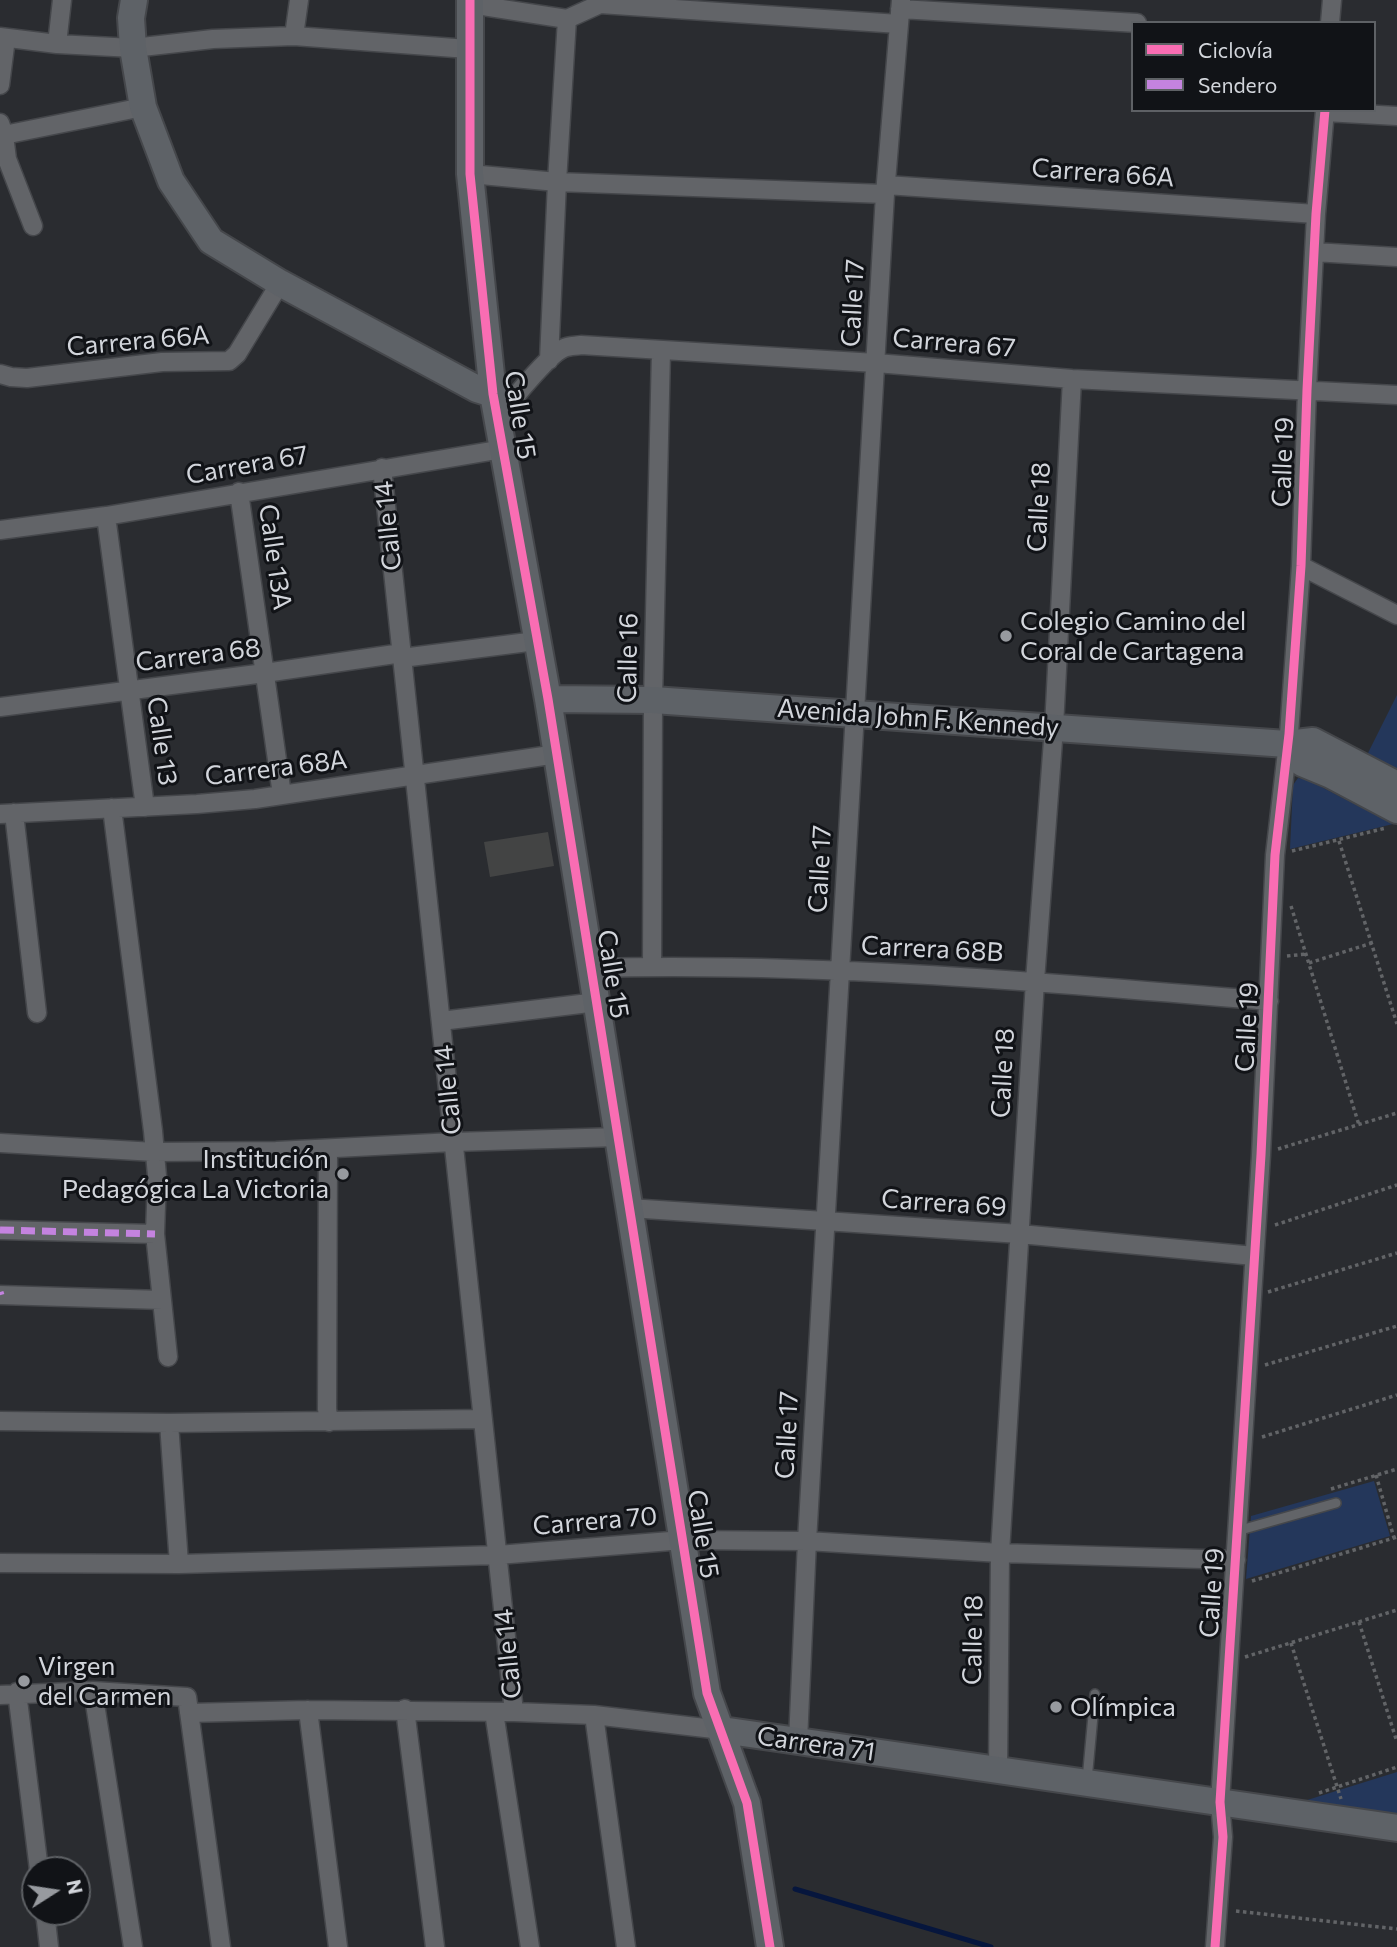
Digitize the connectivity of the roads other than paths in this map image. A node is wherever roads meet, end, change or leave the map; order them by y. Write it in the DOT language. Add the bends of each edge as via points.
graph roads {
  1 [pos="62,0"];
  2 [pos="134,0"];
  3 [pos="299,0"];
  4 [pos="1332,0"];
  5 [pos="470,2"];
  6 [pos="900,11"];
  7 [pos="567,19"];
  8 [pos="1330,21"];
  9 [pos="1131,23"];
  10 [pos="293,36"];
  11 [pos="3,38"];
  12 [pos="57,44"];
  13 [pos="133,48"];
  14 [pos="468,49"];
  15 [pos="0,85"];
  16 [pos="143,107"];
  17 [pos="1325,112"];
  18 [pos="1339,112"];
  19 [pos="1397,116"];
  20 [pos="2,129"];
  21 [pos="3,161"];
  22 [pos="470,174"];
  23 [pos="556,182"];
  24 [pos="885,189"];
  25 [pos="1316,214"];
  26 [pos="33,226"];
  27 [pos="1314,252"];
  28 [pos="1397,257"];
  29 [pos="280,283"];
  30 [pos="661,351"];
  31 [pos="549,360"];
  32 [pos="876,363"];
  33 [pos="0,374"];
  34 [pos="1072,379"];
  35 [pos="1307,390"];
  36 [pos="1397,395"];
  37 [pos="496,407"];
  38 [pos="503,449"];
  39 [pos="382,468"];
  40 [pos="239,492"];
  41 [pos="106,516"];
  42 [pos="0,530"];
  43 [pos="1301,566"];
  44 [pos="1397,615"];
  45 [pos="536,641"];
  46 [pos="402,656"];
  47 [pos="265,673"];
  48 [pos="129,691"];
  49 [pos="548,699"];
  50 [pos="653,700"];
  51 [pos="0,707"];
  52 [pos="856,715"];
  53 [pos="1054,727"];
  54 [pos="1287,744"];
  55 [pos="557,754"];
  56 [pos="415,775"];
  57 [pos="1397,785"];
  58 [pos="282,795"];
  59 [pos="145,807"];
  60 [pos="111,808"];
  61 [pos="1397,810"];
  62 [pos="7,814"];
  63 [pos="652,967"];
  64 [pos="591,968"];
  65 [pos="841,970"];
  66 [pos="1035,981"];
  67 [pos="597,1002"];
  68 [pos="1269,1002"];
  69 [pos="37,1013"];
  70 [pos="441,1021"];
  71 [pos="618,1137"];
  72 [pos="454,1142"];
  73 [pos="0,1143"];
  74 [pos="328,1149"];
  75 [pos="155,1152"];
  76 [pos="629,1208"];
  77 [pos="825,1222"];
  78 [pos="0,1230"];
  79 [pos="156,1234"];
  80 [pos="1020,1234"];
  81 [pos="1254,1256"];
  82 [pos="0,1294"];
  83 [pos="162,1300"];
  84 [pos="169,1357"];
  85 [pos="483,1419"];
  86 [pos="0,1421"];
  87 [pos="329,1422"];
  88 [pos="169,1423"];
  89 [pos="1336,1503"];
  90 [pos="1237,1531"];
  91 [pos="683,1540"];
  92 [pos="807,1541"];
  93 [pos="1000,1553"];
  94 [pos="498,1555"];
  95 [pos="1236,1560"];
  96 [pos="0,1563"];
  97 [pos="178,1564"];
  98 [pos="93,1691"];
  99 [pos="8,1694"];
  100 [pos="1095,1694"];
  101 [pos="188,1705"];
  102 [pos="405,1709"];
  103 [pos="308,1710"];
  104 [pos="494,1712"];
  105 [pos="514,1712"];
  106 [pos="594,1715"];
  107 [pos="722,1730"];
  108 [pos="798,1741"];
  109 [pos="998,1770"];
  110 [pos="1087,1783"];
  111 [pos="1220,1802"];
  112 [pos="1397,1828"];
  113 [pos="37,1856"];
  114 [pos="47,1926"];
  115 [pos="49,1947"];
  116 [pos="133,1947"];
  117 [pos="221,1947"];
  118 [pos="338,1947"];
  119 [pos="435,1947"];
  120 [pos="530,1947"];
  121 [pos="626,1947"];
  122 [pos="770,1947"];
  123 [pos="1215,1947"];
  1 -- 12 [label="street"];
  2 -- 13 [label="street"];
  3 -- 10 [label="street"];
  4 -- 8 [label="street"];
  5 -- 7 [label="street"];
  5 -- 14 [label="street, Calle 15"];
  6 -- 7 [label="street" via="600,4"];
  6 -- 9 [label="street"];
  6 -- 24 [label="street, Calle 17"];
  7 -- 23 [label="street"];
  10 -- 13 [label="street"];
  10 -- 14 [label="street"];
  11 -- 12 [label="street"];
  11 -- 15 [label="street"];
  12 -- 13 [label="street"];
  13 -- 16 [label="street"];
  14 -- 22 [label="street, Calle 15"];
  16 -- 20 [label="street"];
  16 -- 29 [label="street" via="171,181 211,241"];
  17 -- 25 [label="street, Calle 19"];
  18 -- 19 [label="street"];
  20 -- 21 [label="street"];
  21 -- 26 [label="street"];
  22 -- 23 [label="street, Carrera 66A"];
  22 -- 37 [label="street, Calle 15"];
  23 -- 24 [label="street, Carrera 66A"];
  23 -- 31 [label="street"];
  24 -- 25 [label="street, Carrera 66A"];
  24 -- 32 [label="street, Calle 17"];
  25 -- 27 [label="street, Calle 19"];
  27 -- 28 [label="street"];
  27 -- 35 [label="street, Calle 19"];
  29 -- 33 [label="street, Carrera 66A" via="229,360 162,362 27,378"];
  29 -- 37 [label="street" via="477,389"];
  30 -- 31 [label="street, Carrera 67" via="581,345 562,348"];
  30 -- 32 [label="street, Carrera 67"];
  30 -- 50 [label="street, Calle 16"];
  31 -- 37 [label="street, Carrera 67" via="505,408"];
  32 -- 34 [label="street, Carrera 67"];
  32 -- 52 [label="street, Calle 17"];
  34 -- 35 [label="street, Carrera 67"];
  34 -- 53 [label="street, Calle 18"];
  35 -- 36 [label="street, Carrera 67"];
  35 -- 43 [label="street, Calle 19"];
  37 -- 38 [label="street, Calle 15"];
  38 -- 39 [label="street, Carrera 67"];
  38 -- 45 [label="street, Calle 15"];
  39 -- 40 [label="street, Carrera 67"];
  39 -- 46 [label="street, Calle 14"];
  40 -- 41 [label="street, Carrera 67"];
  40 -- 47 [label="street, Calle 13A"];
  41 -- 42 [label="street, Carrera 67"];
  41 -- 48 [label="street, Calle 13"];
  43 -- 44 [label="street"];
  43 -- 54 [label="street, Calle 19"];
  45 -- 46 [label="street, Carrera 68"];
  45 -- 49 [label="street, Calle 15"];
  46 -- 47 [label="street, Carrera 68"];
  46 -- 56 [label="street, Calle 14"];
  47 -- 48 [label="street, Carrera 68"];
  47 -- 58 [label="street, Calle 13A"];
  48 -- 51 [label="street, Carrera 68"];
  48 -- 59 [label="street, Calle 13"];
  49 -- 50 [label="street, Avenida John F. Kennedy"];
  49 -- 55 [label="street, Calle 15"];
  50 -- 52 [label="street, Avenida John F. Kennedy"];
  50 -- 63 [label="street, Calle 16"];
  52 -- 53 [label="street, Avenida John F. Kennedy"];
  52 -- 65 [label="street, Calle 17"];
  53 -- 54 [label="street, Avenida John F. Kennedy"];
  53 -- 66 [label="street, Calle 18"];
  54 -- 57 [label="street, Avenida John F. Kennedy" via="1313,741"];
  54 -- 61 [label="street" via="1302,763"];
  54 -- 68 [label="street, Calle 19" via="1275,855"];
  55 -- 56 [label="street, Carrera 68A"];
  55 -- 64 [label="street, Calle 15"];
  56 -- 58 [label="street, Carrera 68A"];
  56 -- 70 [label="street, Calle 14"];
  58 -- 59 [label="street, Carrera 68A"];
  59 -- 60 [label="street, Carrera 68A"];
  60 -- 62 [label="street, Carrera 68A"];
  60 -- 75 [label="street"];
  62 -- 69 [label="street"];
  63 -- 64 [label="street, Carrera 68B"];
  63 -- 65 [label="street, Carrera 68B"];
  64 -- 67 [label="street, Calle 15"];
  65 -- 66 [label="street, Carrera 68B"];
  65 -- 77 [label="street, Calle 17"];
  66 -- 68 [label="street, Carrera 68B"];
  66 -- 80 [label="street, Calle 18"];
  67 -- 70 [label="street"];
  67 -- 71 [label="street, Calle 15"];
  68 -- 81 [label="street, Calle 19"];
  70 -- 72 [label="street, Calle 14"];
  71 -- 72 [label="street"];
  71 -- 76 [label="street, Calle 15"];
  72 -- 74 [label="street"];
  72 -- 85 [label="street, Calle 14"];
  73 -- 75 [label="street"];
  74 -- 75 [label="street"];
  74 -- 87 [label="street"];
  75 -- 79 [label="street"];
  76 -- 77 [label="street, Carrera 69"];
  76 -- 91 [label="street, Calle 15"];
  77 -- 80 [label="street, Carrera 69"];
  77 -- 92 [label="street, Calle 17"];
  78 -- 79 [label="street"];
  79 -- 83 [label="street"];
  80 -- 81 [label="street, Carrera 69"];
  80 -- 93 [label="street, Calle 18"];
  81 -- 90 [label="street, Calle 19"];
  82 -- 83 [label="street"];
  83 -- 84 [label="street"];
  85 -- 87 [label="street"];
  85 -- 94 [label="street, Calle 14"];
  86 -- 88 [label="street"];
  87 -- 88 [label="street"];
  88 -- 97 [label="street"];
  89 -- 90 [label="lane"];
  90 -- 95 [label="street, Calle 19"];
  91 -- 92 [label="street, Carrera 70"];
  91 -- 94 [label="street, Carrera 70"];
  91 -- 107 [label="street, Calle 15" via="708,1693"];
  92 -- 93 [label="street, Carrera 70"];
  92 -- 108 [label="street, Calle 17"];
  93 -- 95 [label="street, Carrera 70"];
  93 -- 109 [label="street, Calle 18"];
  94 -- 97 [label="street, Carrera 70"];
  94 -- 105 [label="street, Calle 14"];
  95 -- 111 [label="street, Calle 19"];
  96 -- 97 [label="street, Carrera 70"];
  98 -- 99 [label="street, Carrera 71"];
  98 -- 101 [label="street, Carrera 71"];
  98 -- 116 [label="street"];
  99 -- 113 [label="street"];
  100 -- 110 [label="lane"];
  101 -- 103 [label="street, Carrera 71"];
  101 -- 117 [label="street"];
  102 -- 103 [label="street, Carrera 71"];
  102 -- 104 [label="street, Carrera 71"];
  102 -- 119 [label="street"];
  103 -- 118 [label="street"];
  104 -- 105 [label="street, Carrera 71"];
  104 -- 120 [label="street, Calle 14"];
  105 -- 106 [label="street, Carrera 71"];
  106 -- 107 [label="street, Carrera 71"];
  106 -- 121 [label="street"];
  107 -- 108 [label="street, Carrera 71"];
  107 -- 122 [label="street, Calle 15" via="747,1803"];
  108 -- 109 [label="street, Carrera 71"];
  109 -- 110 [label="street, Carrera 71"];
  110 -- 111 [label="street, Carrera 71"];
  111 -- 112 [label="street, Carrera 71"];
  111 -- 123 [label="street, Calle 19" via="1223,1837"];
  114 -- 115 [label="street"];
}
